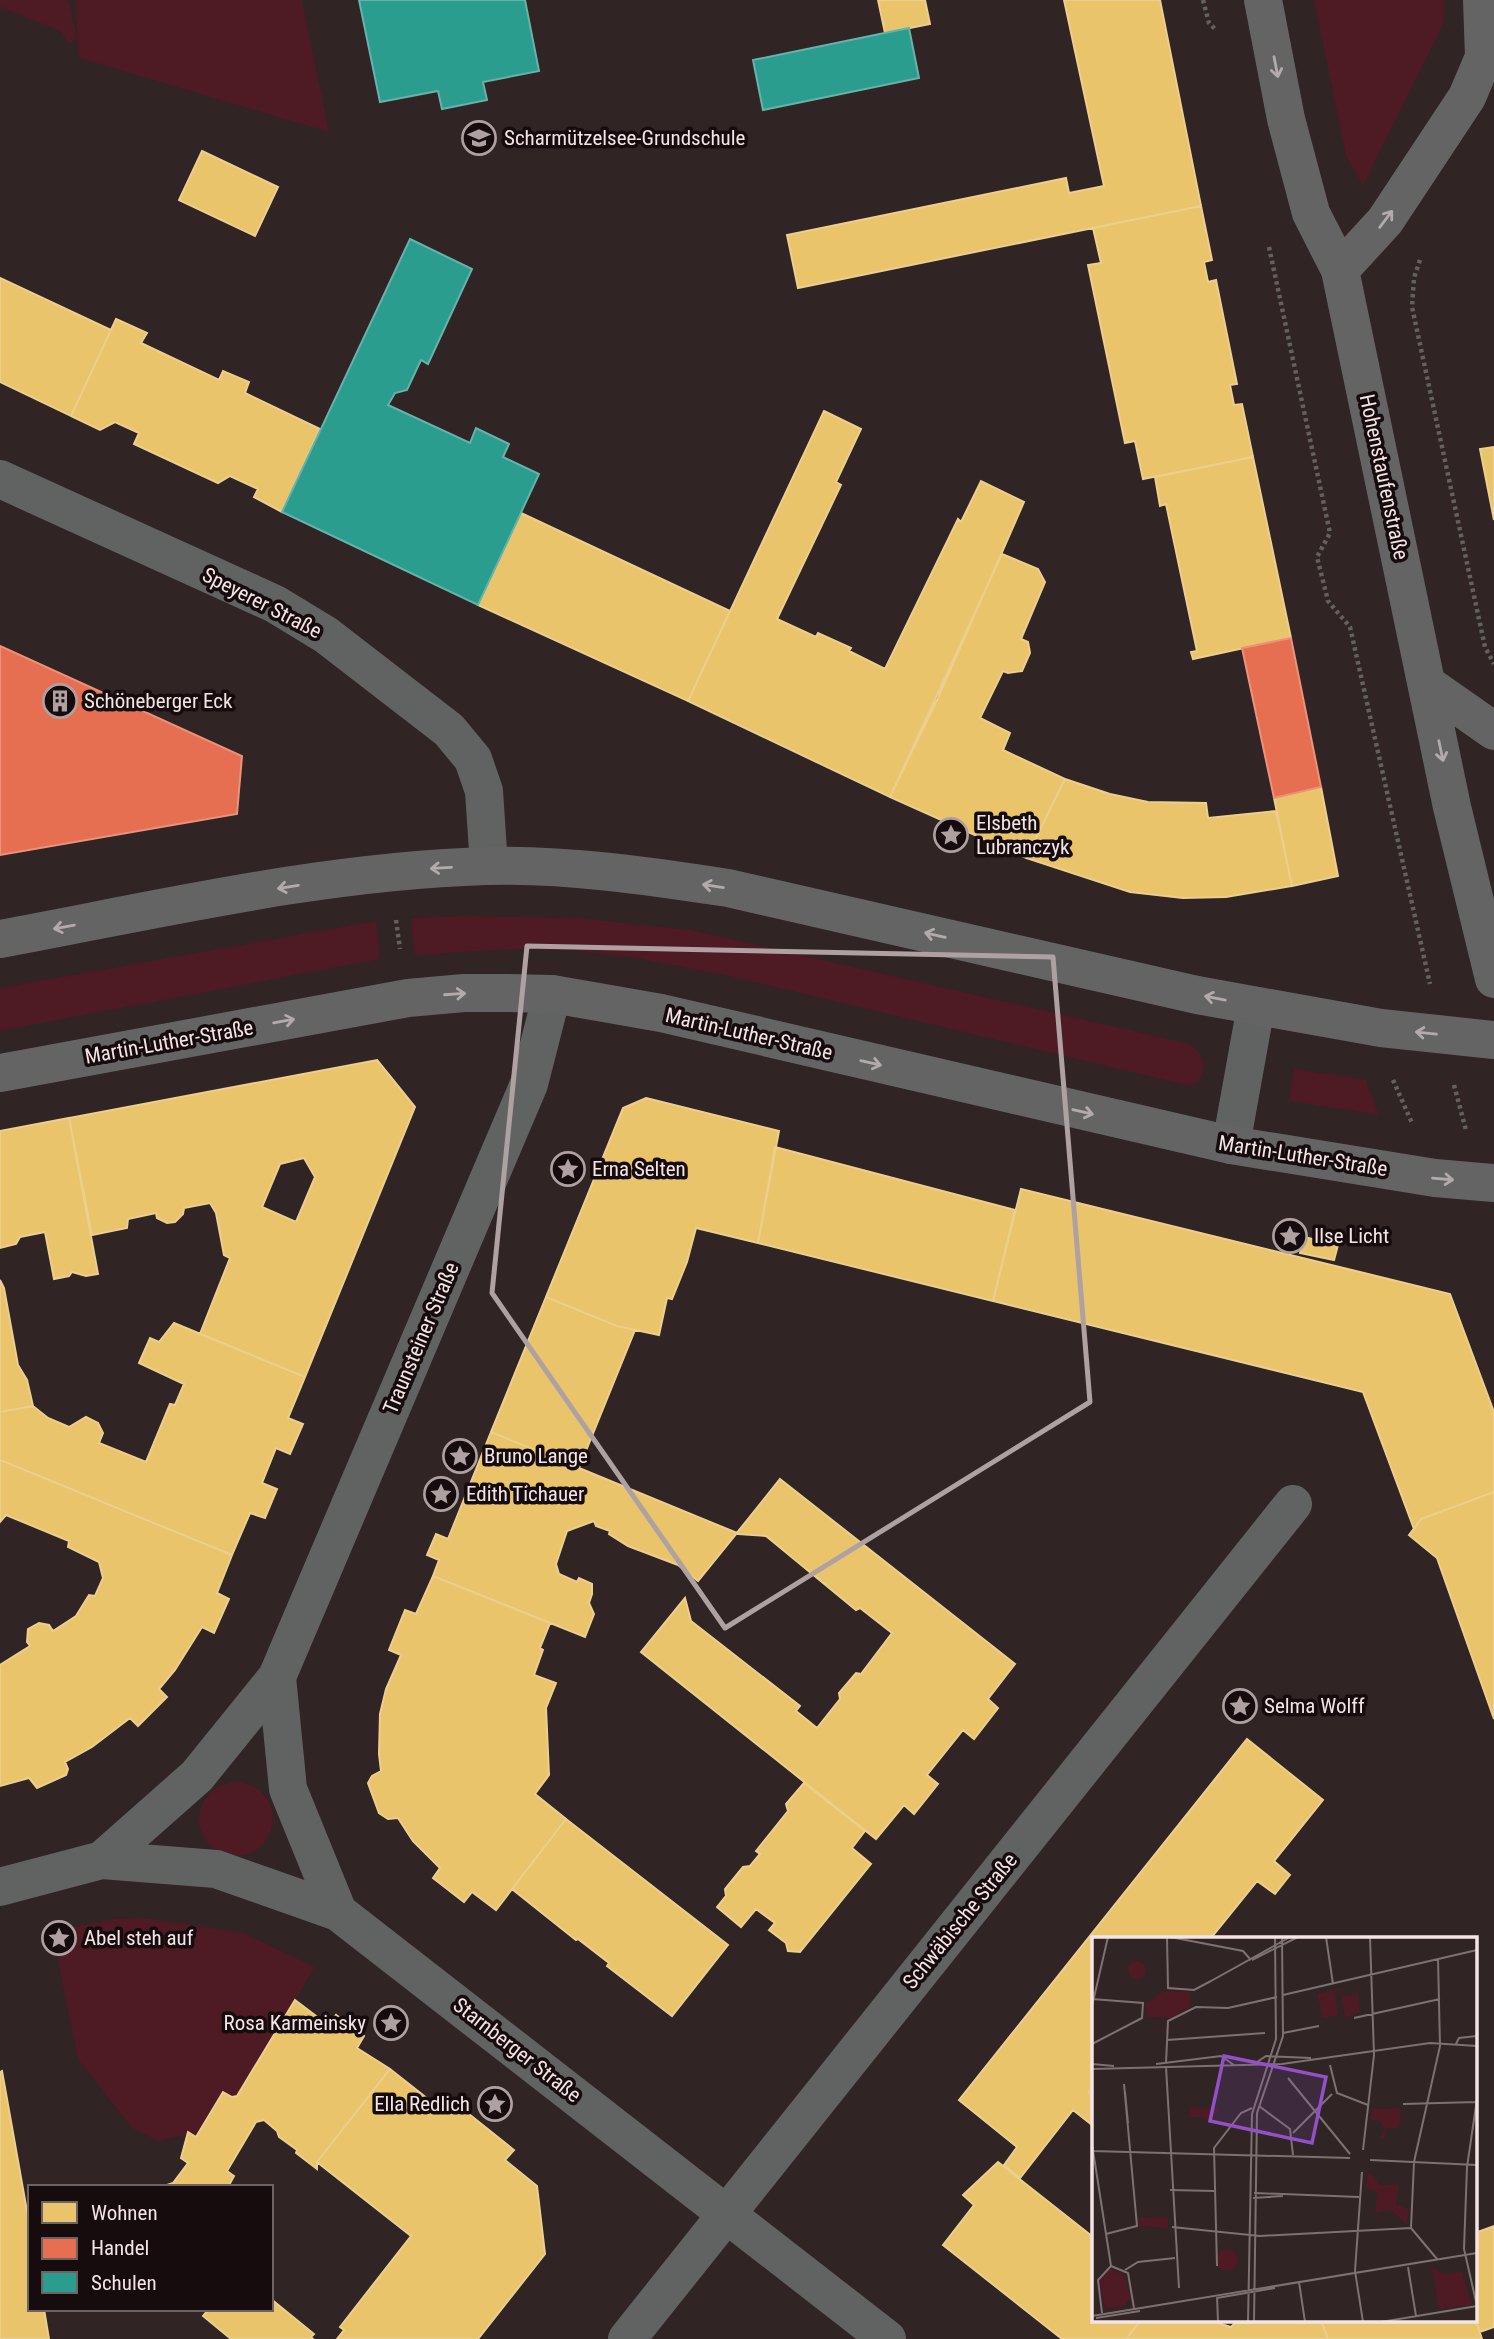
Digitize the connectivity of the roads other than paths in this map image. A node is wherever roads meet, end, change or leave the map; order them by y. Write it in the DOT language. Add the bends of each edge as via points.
graph roads {
  1 [pos="1263,0"];
  2 [pos="1482,0"];
  3 [pos="1340,270"];
  4 [pos="0,479"];
  5 [pos="1427,684"];
  6 [pos="1494,731"];
  7 [pos="489,866"];
  8 [pos="0,939"];
  9 [pos="1494,979"];
  10 [pos="552,994"];
  11 [pos="1256,1006"];
  12 [pos="1494,1040"];
  13 [pos="0,1073"];
  14 [pos="1231,1145"];
  15 [pos="1494,1183"];
  16 [pos="1293,1504"];
  17 [pos="278,1677"];
  18 [pos="102,1860"];
  19 [pos="0,1887"];
  20 [pos="338,1912"];
  21 [pos="727,2214"];
  22 [pos="627,2339"];
  23 [pos="887,2339"];
  1 -- 3 [label="main road, Hohenstaufenstraße, one-way" via="1286,119 1311,213"];
  3 -- 2 [label="main road, one-way" via="1385,221 1467,97 1484,57"];
  3 -- 5 [label="main road, Hohenstaufenstraße"];
  4 -- 7 [label="street, Speyerer Straße" via="275,604 326,635 449,730 473,759 481,779"];
  5 -- 6 [label="main road"];
  5 -- 9 [label="main road, Hohenstaufenstraße, one-way"];
  7 -- 8 [label="main road, one-way" via="355,876"];
  11 -- 7 [label="main road, one-way" via="728,888 558,867"];
  13 -- 10 [label="main road, Martin-Luther-Straße, one-way" via="408,998"];
  10 -- 14 [label="main road, Martin-Luther-Straße, one-way" via="661,1013"];
  10 -- 17 [label="street, Traunsteiner Straße" via="529,1084"];
  12 -- 11 [label="main road, one-way" via="1381,1028"];
  11 -- 14 [label="street"];
  14 -- 15 [label="main road, Martin-Luther-Straße, one-way"];
  16 -- 21 [label="street, Schwäbische Straße"];
  17 -- 18 [label="street, Traunsteiner Straße" via="197,1776"];
  17 -- 20 [label="street, Traunsteiner Straße" via="288,1789"];
  18 -- 19 [label="street, Traunsteiner Straße"];
  18 -- 20 [label="street, Starnberger Straße" via="216,1869"];
  20 -- 21 [label="street, Starnberger Straße"];
  21 -- 22 [label="street, Schwäbische Straße"];
  21 -- 23 [label="street, Starnberger Straße"];
}
